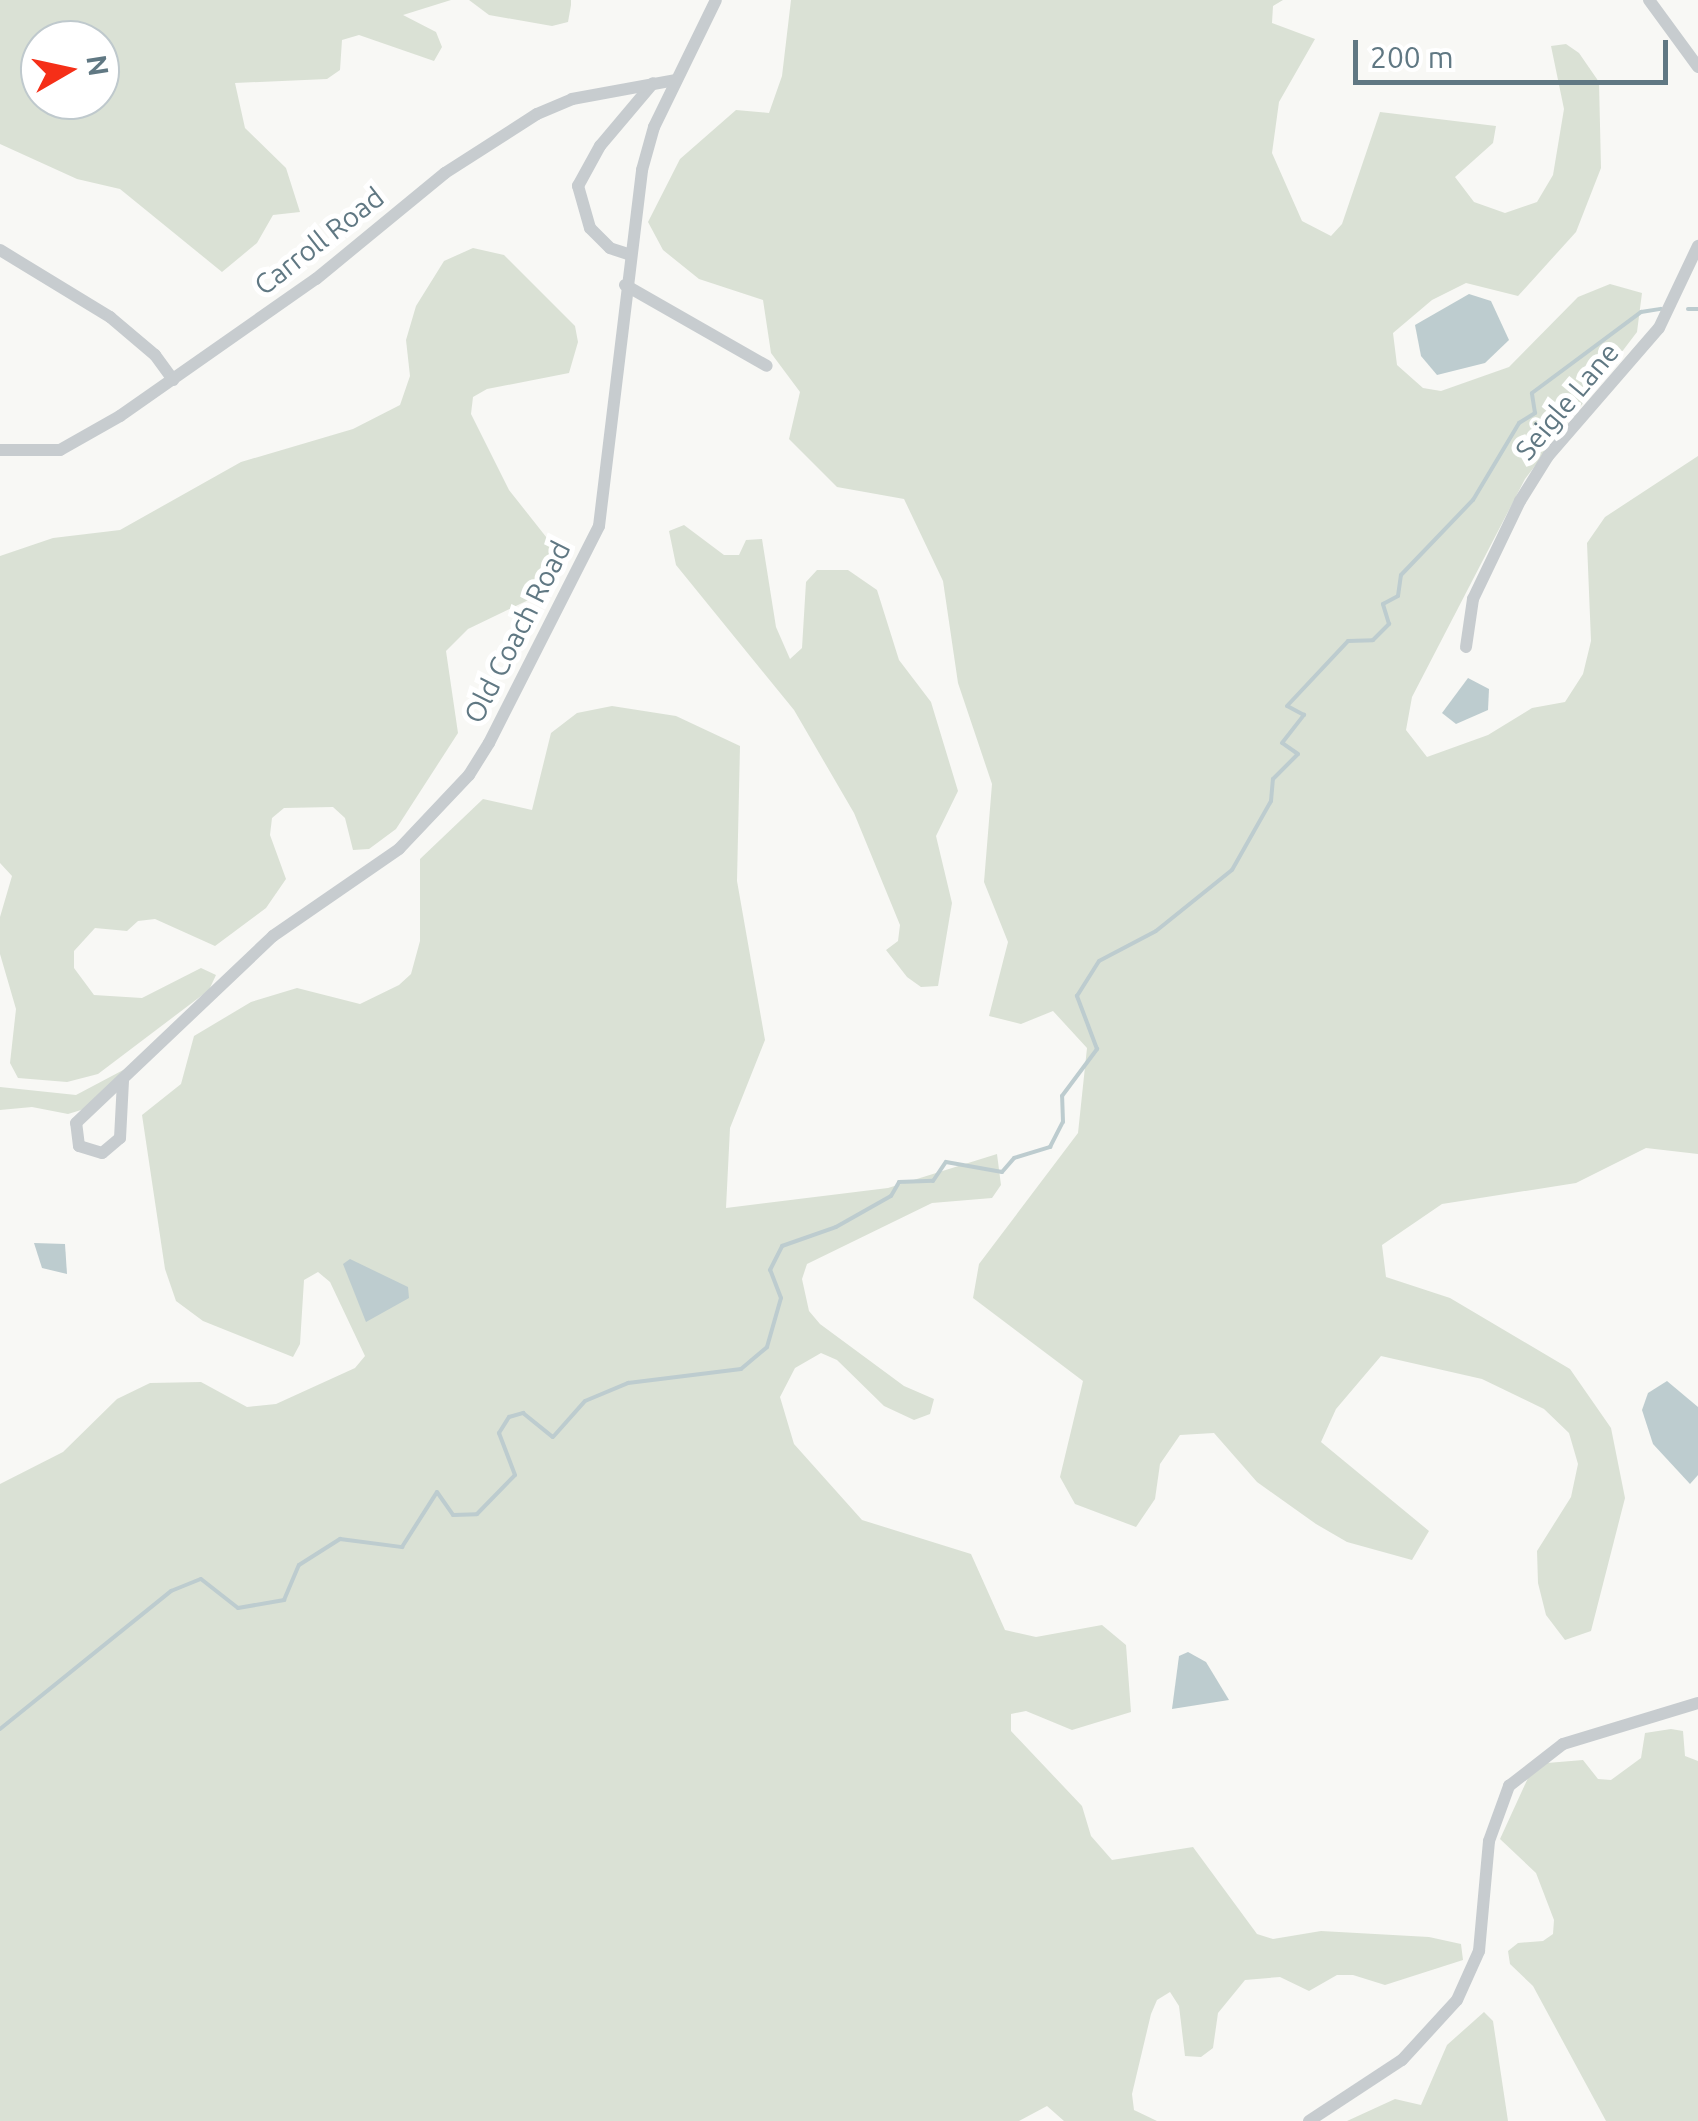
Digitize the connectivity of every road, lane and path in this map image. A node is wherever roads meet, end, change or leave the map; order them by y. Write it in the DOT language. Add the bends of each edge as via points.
graph roads {
  1 [pos="716,0"];
  2 [pos="1649,0"];
  3 [pos="1698,66"];
  4 [pos="676,80"];
  5 [pos="654,82"];
  6 [pos="1698,246"];
  7 [pos="0,250"];
  8 [pos="628,254"];
  9 [pos="625,285"];
  10 [pos="768,366"];
  11 [pos="173,380"];
  12 [pos="0,450"];
  13 [pos="1466,647"];
  14 [pos="124,1082"];
  15 [pos="1698,1703"];
  16 [pos="1309,2121"];
  1 -- 4 [label="street, Old Coach Road"];
  2 -- 3 [label="street"];
  4 -- 5 [label="street, Carroll Road"];
  4 -- 8 [label="street, Old Coach Road" via="654,127"];
  5 -- 8 [label="street" via="600,146 578,186 590,228 610,248"];
  5 -- 11 [label="street, Carroll Road" via="572,99 495,139 292,298"];
  6 -- 13 [label="street, Seigle Lane" via="1659,328 1548,456 1520,501 1473,599"];
  7 -- 11 [label="street" via="110,316 155,354"];
  8 -- 9 [label="street, Old Coach Road"];
  9 -- 10 [label="street"];
  9 -- 14 [label="street, Old Coach Road" via="599,526 489,743 434,816 273,936"];
  11 -- 12 [label="street, Carroll Road" via="60,450"];
  14 -- 14 [label="street, Old Coach Road" via="120,1138 102,1153 79,1146 76,1123"];
  15 -- 16 [label="street" via="1563,1744 1509,1786 1489,1841 1479,1952 1458,2000 1402,2060"];
}
